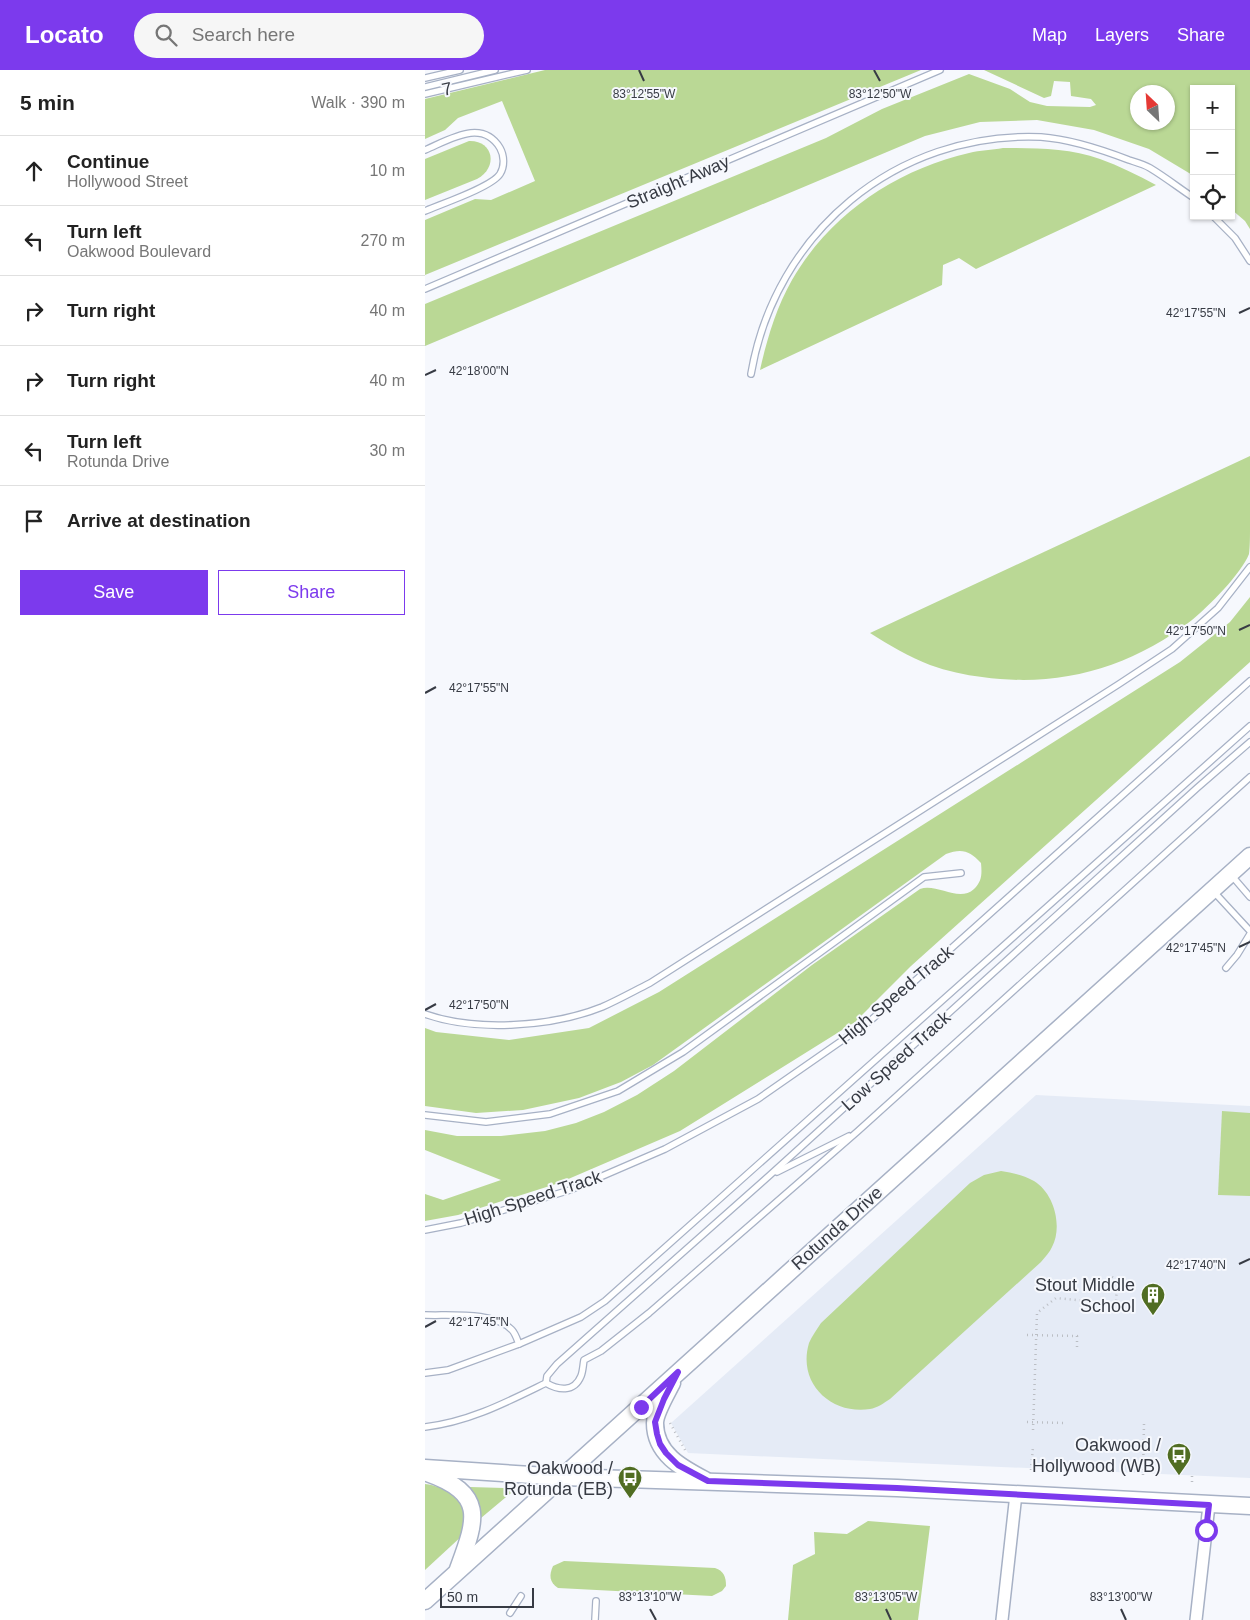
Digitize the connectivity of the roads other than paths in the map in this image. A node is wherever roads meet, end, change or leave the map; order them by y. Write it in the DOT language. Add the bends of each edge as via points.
graph roads {
  1 [pos="460,70"];
  2 [pos="495,70"];
  3 [pos="527,70"];
  4 [pos="941,70"];
  5 [pos="425,78"];
  6 [pos="425,87"];
  7 [pos="425,94"];
  8 [pos="425,150"];
  9 [pos="1190,195"];
  10 [pos="425,211"];
  11 [pos="1217,220"];
  12 [pos="1250,261"];
  13 [pos="425,289"];
  14 [pos="751,374"];
  15 [pos="1250,567"];
  16 [pos="1250,681"];
  17 [pos="1250,726"];
  18 [pos="1250,742"];
  19 [pos="1250,777"];
  20 [pos="1250,856"];
  21 [pos="961,873"];
  22 [pos="1230,874"];
  23 [pos="1213,890"];
  24 [pos="1250,897"];
  25 [pos="1250,933"];
  26 [pos="1226,968"];
  27 [pos="425,1014"];
  28 [pos="425,1115"];
  29 [pos="858,1131"];
  30 [pos="770,1175"];
  31 [pos="425,1230"];
  32 [pos="425,1315"];
  33 [pos="519,1344"];
  34 [pos="678,1372"];
  35 [pos="425,1373"];
  36 [pos="546,1383"];
  37 [pos="425,1427"];
  38 [pos="425,1468"];
  39 [pos="425,1472"];
  40 [pos="563,1477"];
  41 [pos="708,1481"];
  42 [pos="1016,1494"];
  43 [pos="1209,1505"];
  44 [pos="1250,1506"];
  45 [pos="457,1572"];
  46 [pos="521,1596"];
  47 [pos="425,1601"];
  48 [pos="596,1601"];
  49 [pos="510,1613"];
  50 [pos="595,1620"];
  51 [pos="1002,1620"];
  52 [pos="1196,1620"];
  1 -- 5 [label="lane"];
  2 -- 6 [label="lane"];
  3 -- 7 [label="lane, 7"];
  4 -- 13 [label="lane, Straight Away"];
  8 -- 10 [label="lane" via="470,132 483,132 494,140 504,162 500,174 490,183"];
  9 -- 14 [label="lane" via="1148,167 1098,148 1042,137 987,139 934,152 888,174 859,193 811,240 777,290 756,346"];
  11 -- 12 [label="lane" via="1235,238"];
  15 -- 27 [label="lane" via="1218,608 1172,649 650,984 601,1007 549,1022 491,1025 438,1019"];
  16 -- 31 [label="lane, High Speed Track" via="871,1021 758,1100 665,1149 570,1190 461,1223"];
  17 -- 33 [label="lane" via="605,1301 581,1317"];
  18 -- 30 [label="lane, Low Speed Track"];
  19 -- 29 [label="lane"];
  20 -- 22 [label="main road, Rotunda Drive"];
  21 -- 28 [label="lane" via="924,876 683,1052 618,1091 550,1114 486,1122"];
  22 -- 23 [label="main road, Rotunda Drive"];
  22 -- 24 [label="lane"];
  23 -- 25 [label="lane"];
  23 -- 34 [label="main road, Rotunda Drive"];
  25 -- 26 [label="lane"];
  29 -- 30 [label="lane"];
  29 -- 36 [label="lane" via="649,1313 601,1351 583,1360 581,1378 573,1385 564,1390"];
  30 -- 36 [label="lane, Low Speed Track" via="557,1364 547,1376"];
  32 -- 33 [label="lane" via="498,1320 513,1330"];
  33 -- 35 [label="lane" via="448,1370"];
  34 -- 40 [label="main road, Rotunda Drive"];
  34 -- 41 [label="main road" via="655,1422 657,1434 663,1448 678,1465"];
  36 -- 37 [label="lane" via="476,1416"];
  38 -- 40 [label="main road"];
  39 -- 45 [label="main road" via="455,1484 470,1507 473,1519 471,1532"];
  40 -- 41 [label="main road"];
  40 -- 45 [label="main road, Rotunda Drive"];
  41 -- 42 [label="main road"];
  42 -- 43 [label="main road"];
  42 -- 51 [label="street"];
  43 -- 44 [label="main road"];
  43 -- 52 [label="street"];
  45 -- 47 [label="main road, Rotunda Drive"];
  46 -- 49 [label="lane"];
  48 -- 50 [label="lane"];
}
